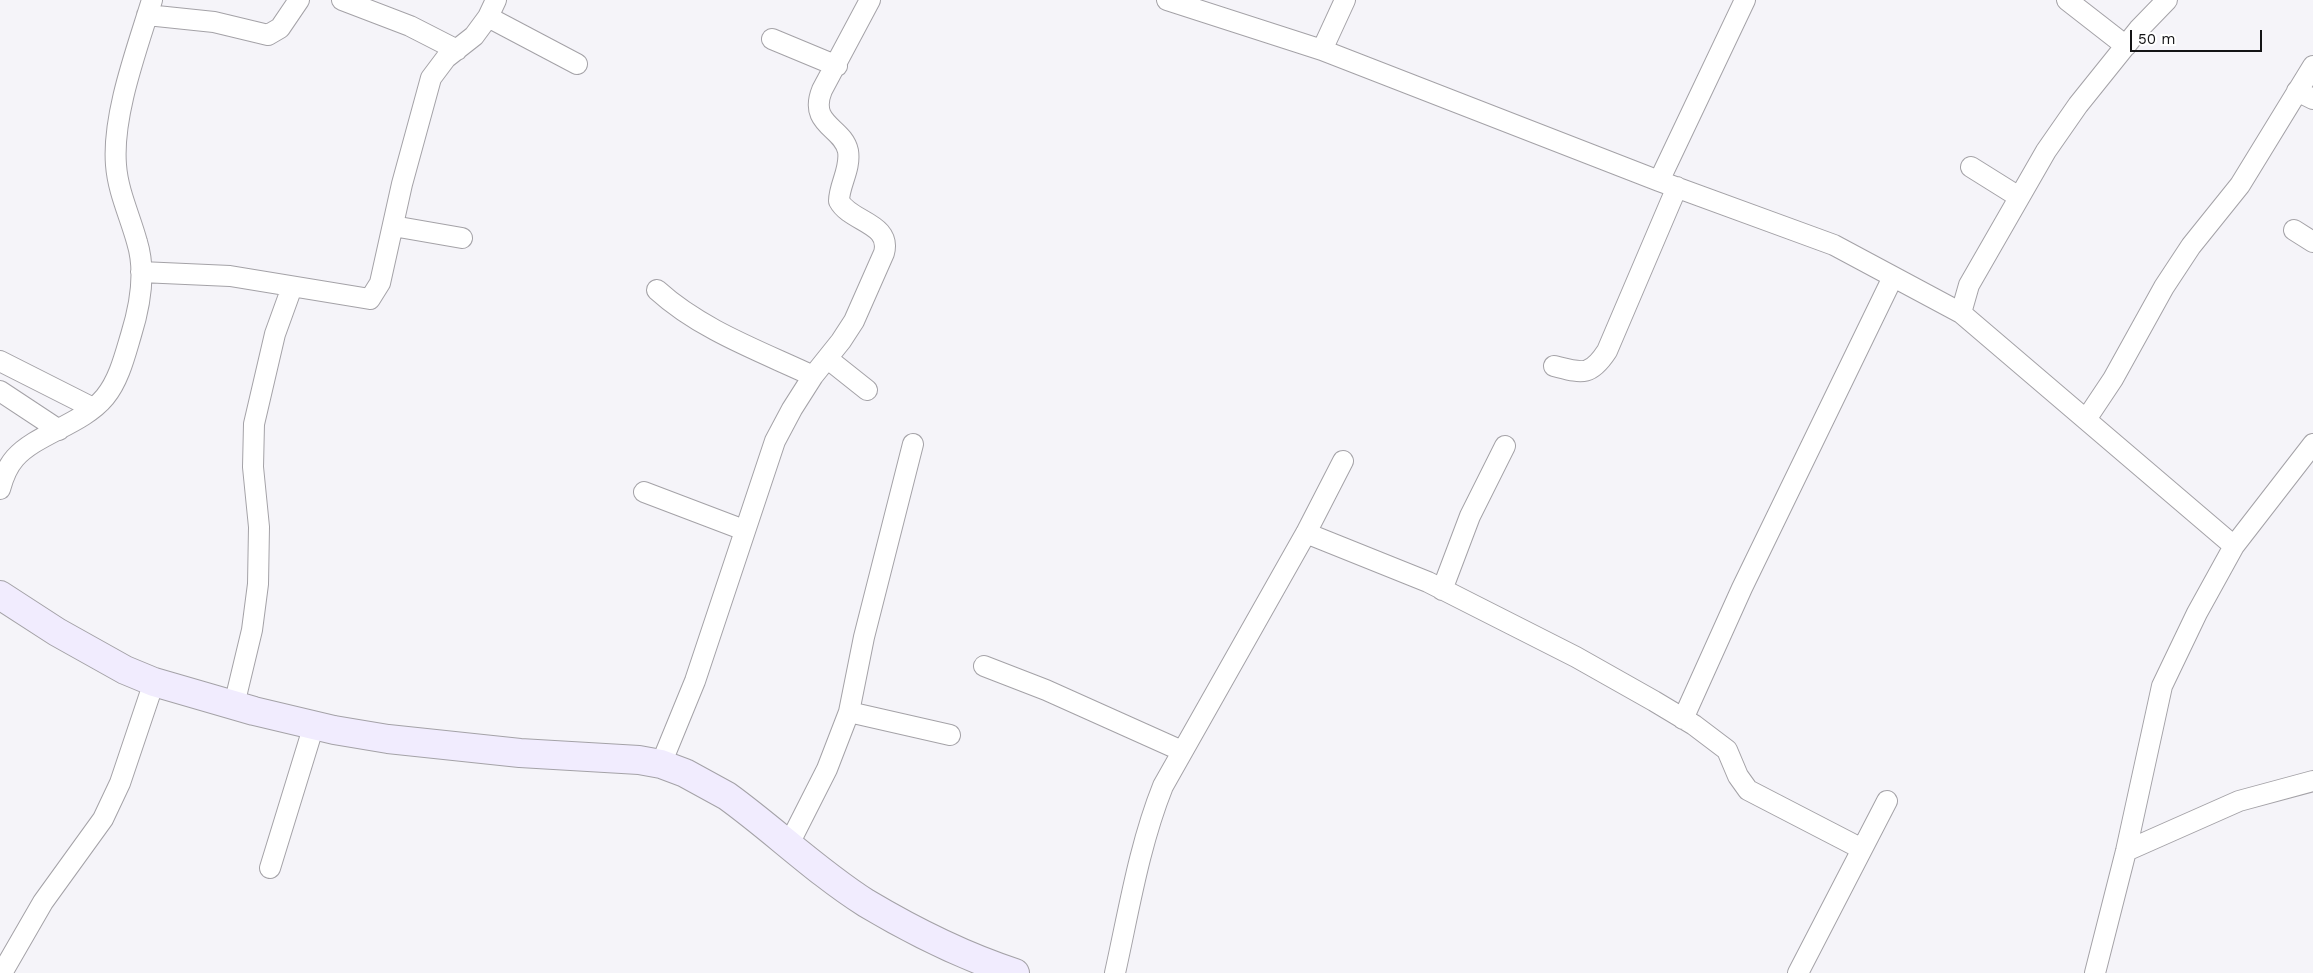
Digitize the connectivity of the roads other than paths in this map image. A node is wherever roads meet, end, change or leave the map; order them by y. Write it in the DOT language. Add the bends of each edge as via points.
graph roads {
  1 [pos="299,0"];
  2 [pos="342,0"];
  3 [pos="870,0"];
  4 [pos="1166,0"];
  5 [pos="1345,0"];
  6 [pos="1745,0"];
  7 [pos="2067,0"];
  8 [pos="2167,0"];
  9 [pos="149,8"];
  10 [pos="492,9"];
  11 [pos="772,38"];
  12 [pos="2126,46"];
  13 [pos="457,50"];
  14 [pos="1322,50"];
  15 [pos="577,64"];
  16 [pos="837,66"];
  17 [pos="2313,66"];
  18 [pos="2305,95"];
  19 [pos="1971,167"];
  20 [pos="1668,184"];
  21 [pos="2019,197"];
  22 [pos="394,226"];
  23 [pos="2294,230"];
  24 [pos="462,238"];
  25 [pos="2313,242"];
  26 [pos="141,272"];
  27 [pos="1892,277"];
  28 [pos="292,287"];
  29 [pos="657,290"];
  30 [pos="1961,313"];
  31 [pos="828,359"];
  32 [pos="0,361"];
  33 [pos="1554,366"];
  34 [pos="813,376"];
  35 [pos="867,390"];
  36 [pos="0,391"];
  37 [pos="93,408"];
  38 [pos="2086,418"];
  39 [pos="59,430"];
  40 [pos="913,444"];
  41 [pos="1505,446"];
  42 [pos="2309,454"];
  43 [pos="1343,461"];
  44 [pos="0,489"];
  45 [pos="644,492"];
  46 [pos="744,530"];
  47 [pos="1306,533"];
  48 [pos="2234,546"];
  49 [pos="1442,590"];
  50 [pos="0,595"];
  51 [pos="984,666"];
  52 [pos="154,682"];
  53 [pos="234,704"];
  54 [pos="849,712"];
  55 [pos="1683,718"];
  56 [pos="314,725"];
  57 [pos="950,736"];
  58 [pos="1182,751"];
  59 [pos="661,764"];
  60 [pos="2313,781"];
  61 [pos="1887,801"];
  62 [pos="789,844"];
  63 [pos="1862,849"];
  64 [pos="2126,851"];
  65 [pos="270,868"];
  66 [pos="8,945"];
  67 [pos="986,968"];
  68 [pos="2,973"];
  69 [pos="1015,973"];
  70 [pos="1115,973"];
  71 [pos="1798,973"];
  72 [pos="2095,973"];
  1 -- 9 [label="street" via="280,28 268,35"];
  2 -- 13 [label="street" via="410,26"];
  3 -- 16 [label="street"];
  4 -- 14 [label="street"];
  5 -- 14 [label="street"];
  6 -- 20 [label="street"];
  7 -- 12 [label="street"];
  8 -- 12 [label="street"];
  9 -- 26 [label="street" via="124,98 115,146 118,183 138,243"];
  10 -- 13 [label="street" via="474,36"];
  10 -- 15 [label="street"];
  11 -- 16 [label="street"];
  12 -- 21 [label="street" via="2078,105"];
  13 -- 22 [label="street" via="446,58 431,78"];
  14 -- 20 [label="street"];
  16 -- 31 [label="street" via="822,90 819,107 824,120 848,152 839,201 845,210 877,229 886,244 854,321"];
  17 -- 18 [label="street"];
  18 -- 38 [label="street" via="2191,246 2164,287 2113,379"];
  19 -- 21 [label="street"];
  20 -- 27 [label="street" via="1834,246"];
  20 -- 33 [label="street" via="1607,352 1598,365 1587,371"];
  21 -- 30 [label="street" via="1969,286"];
  22 -- 24 [label="street"];
  22 -- 28 [label="street" via="380,283 370,300"];
  23 -- 25 [label="street"];
  26 -- 28 [label="street" via="230,276"];
  26 -- 37 [label="street" via="140,299 120,369 105,398"];
  27 -- 30 [label="street"];
  27 -- 55 [label="street"];
  28 -- 53 [label="street" via="275,334 254,424 258,584 252,630"];
  29 -- 34 [label="street" via="695,319"];
  30 -- 38 [label="street"];
  31 -- 34 [label="street"];
  31 -- 35 [label="street"];
  32 -- 37 [label="street"];
  34 -- 46 [label="street" via="774,441"];
  36 -- 39 [label="street"];
  37 -- 39 [label="street"];
  38 -- 48 [label="street"];
  39 -- 44 [label="street" via="14,459"];
  40 -- 54 [label="street" via="864,637"];
  41 -- 49 [label="street" via="1470,516"];
  42 -- 48 [label="street"];
  43 -- 47 [label="street"];
  45 -- 46 [label="street"];
  46 -- 59 [label="street" via="695,681"];
  47 -- 49 [label="street"];
  47 -- 58 [label="street"];
  48 -- 64 [label="street" via="2162,686"];
  49 -- 55 [label="street" via="1576,657"];
  50 -- 52 [label="main road" via="87,650"];
  51 -- 58 [label="street"];
  52 -- 53 [label="main road"];
  52 -- 66 [label="street" via="120,783 103,819"];
  53 -- 56 [label="main road"];
  54 -- 57 [label="street"];
  54 -- 62 [label="street" via="827,769"];
  55 -- 63 [label="street" via="1728,750 1738,776 1748,790"];
  56 -- 59 [label="main road" via="388,739 463,748 621,758"];
  56 -- 65 [label="street"];
  58 -- 70 [label="street" via="1150,819"];
  59 -- 62 [label="main road" via="705,783"];
  60 -- 64 [label="street" via="2239,802"];
  61 -- 63 [label="street"];
  62 -- 67 [label="main road" via="866,902"];
  63 -- 71 [label="street"];
  64 -- 72 [label="street"];
  66 -- 68 [label="street"];
  67 -- 69 [label="main road"];
}
